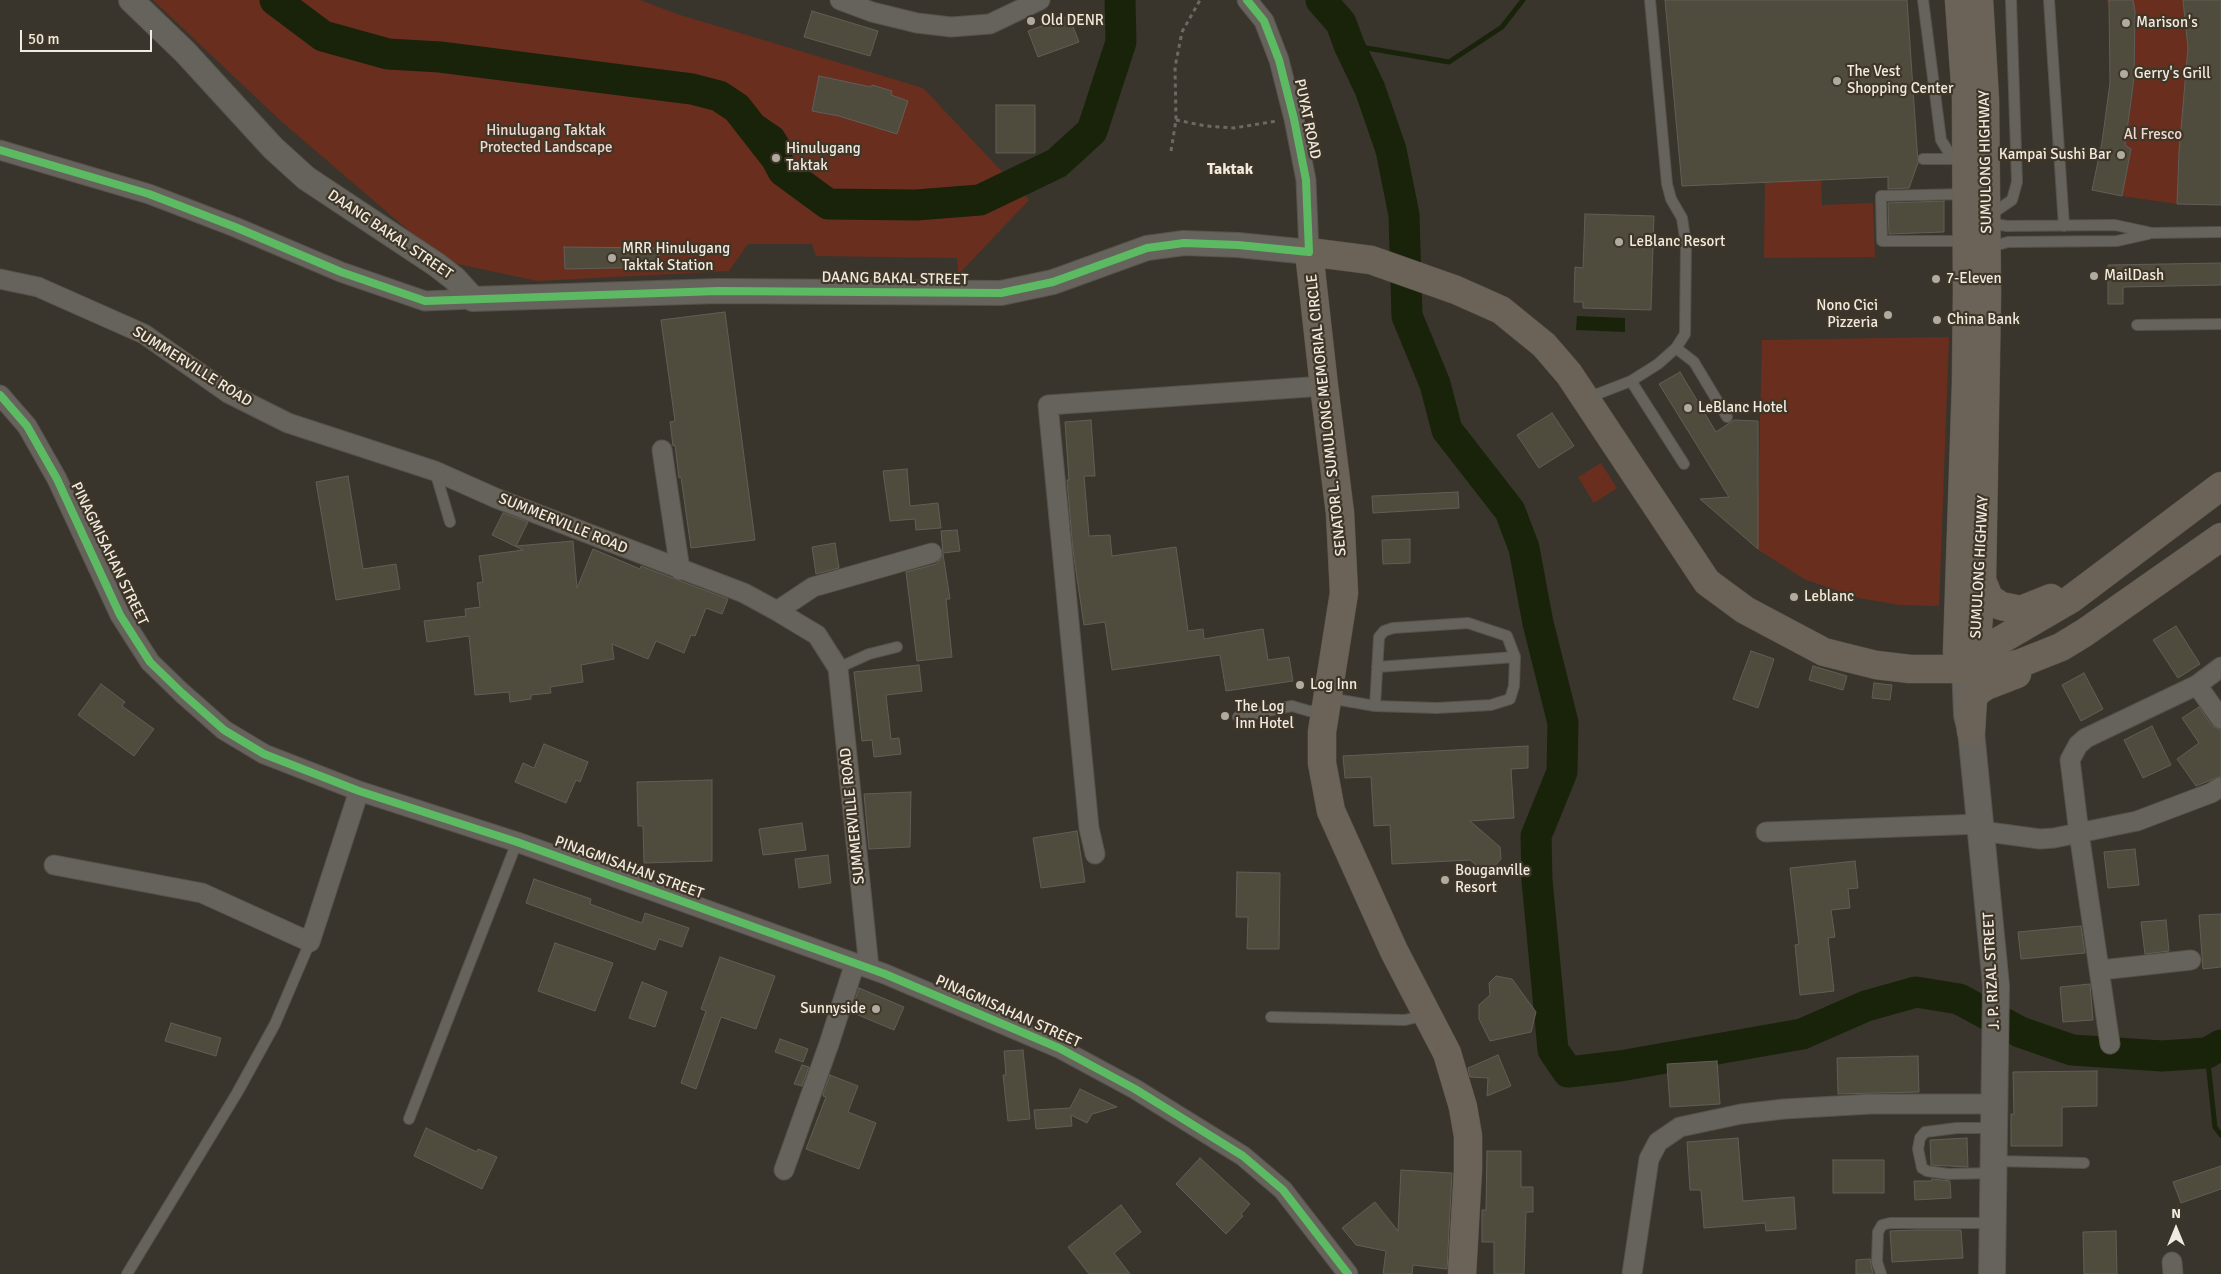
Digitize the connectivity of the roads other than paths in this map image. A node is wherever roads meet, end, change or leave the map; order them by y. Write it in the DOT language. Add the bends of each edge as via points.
graph roads {
  1 [pos="131,0"];
  2 [pos="840,0"];
  3 [pos="1040,0"];
  4 [pos="1247,0"];
  5 [pos="1650,0"];
  6 [pos="1923,0"];
  7 [pos="1959,0"];
  8 [pos="1979,0"];
  9 [pos="2011,0"];
  10 [pos="2049,0"];
  11 [pos="869,6"];
  12 [pos="0,150"];
  13 [pos="1923,159"];
  14 [pos="1960,161"];
  15 [pos="1966,194"];
  16 [pos="1987,217"];
  17 [pos="2064,226"];
  18 [pos="2221,232"];
  19 [pos="2152,233"];
  20 [pos="1977,246"];
  21 [pos="1310,252"];
  22 [pos="0,279"];
  23 [pos="473,299"];
  24 [pos="2221,324"];
  25 [pos="2137,325"];
  26 [pos="1676,348"];
  27 [pos="1631,381"];
  28 [pos="1324,386"];
  29 [pos="0,395"];
  30 [pos="1586,398"];
  31 [pos="1727,417"];
  32 [pos="662,450"];
  33 [pos="1684,464"];
  34 [pos="435,470"];
  35 [pos="2221,486"];
  36 [pos="450,522"];
  37 [pos="2221,537"];
  38 [pos="932,552"];
  39 [pos="2110,569"];
  40 [pos="680,570"];
  41 [pos="1982,580"];
  42 [pos="778,611"];
  43 [pos="897,647"];
  44 [pos="2061,647"];
  45 [pos="1515,657"];
  46 [pos="1966,658"];
  47 [pos="1377,667"];
  48 [pos="2221,667"];
  49 [pos="838,668"];
  50 [pos="2197,685"];
  51 [pos="1326,705"];
  52 [pos="1375,706"];
  53 [pos="1238,717"];
  54 [pos="2221,719"];
  55 [pos="1971,731"];
  56 [pos="2221,787"];
  57 [pos="359,791"];
  58 [pos="1981,828"];
  59 [pos="1766,832"];
  60 [pos="2079,833"];
  61 [pos="517,842"];
  62 [pos="1095,854"];
  63 [pos="54,865"];
  64 [pos="310,942"];
  65 [pos="2191,960"];
  66 [pos="862,966"];
  67 [pos="2101,970"];
  68 [pos="1427,1014"];
  69 [pos="1271,1017"];
  70 [pos="2110,1044"];
  71 [pos="1995,1116"];
  72 [pos="409,1119"];
  73 [pos="2084,1162"];
  74 [pos="1994,1167"];
  75 [pos="784,1170"];
  76 [pos="1993,1223"];
  77 [pos="127,1274"];
  78 [pos="1348,1274"];
  79 [pos="1462,1274"];
  80 [pos="1632,1274"];
  81 [pos="1881,1274"];
  82 [pos="1992,1274"];
  1 -- 23 [label="street, DAANG BAKAL STREET" via="306,178 437,264"];
  2 -- 11 [label="street"];
  3 -- 11 [label="street" via="990,24 951,27 917,23"];
  4 -- 21 [label="street, PUYAT ROAD" via="1264,21 1279,60 1294,118 1306,180"];
  5 -- 26 [label="lane" via="1667,184 1682,218 1686,244 1685,334"];
  6 -- 14 [label="lane" via="1941,140"];
  7 -- 14 [label="main road, SUMULONG HIGHWAY" via="1966,98"];
  8 -- 16 [label="main road, SUMULONG HIGHWAY"];
  9 -- 16 [label="lane" via="2017,182 2012,200"];
  10 -- 17 [label="lane"];
  12 -- 23 [label="street" via="149,194 341,272 425,301"];
  13 -- 14 [label="lane"];
  14 -- 15 [label="main road, SUMULONG HIGHWAY"];
  15 -- 20 [label="main road, SUMULONG HIGHWAY"];
  15 -- 20 [label="lane" via="1881,196 1882,241"];
  16 -- 17 [label="lane" via="1995,224 2007,226"];
  16 -- 20 [label="main road, SUMULONG HIGHWAY"];
  17 -- 19 [label="lane" via="2115,225"];
  18 -- 19 [label="lane"];
  19 -- 20 [label="lane" via="2117,241 2008,242"];
  20 -- 41 [label="main road, SUMULONG HIGHWAY"];
  20 -- 46 [label="main road, SUMULONG HIGHWAY" via="1966,383"];
  21 -- 23 [label="street, DAANG BAKAL STREET" via="1184,243 1147,248 1053,282 1001,293 718,291"];
  21 -- 28 [label="main road, SENATOR L. SUMULONG MEMORIAL CIRCLE"];
  21 -- 30 [label="main road, SENATOR L. SUMULONG MEMORIAL CIRCLE" via="1371,260 1456,290 1501,310 1544,345"];
  22 -- 34 [label="street, SUMMERVILLE ROAD" via="38,287 144,334 228,393 288,423"];
  24 -- 25 [label="lane"];
  26 -- 27 [label="lane"];
  26 -- 31 [label="lane" via="1694,362"];
  27 -- 30 [label="lane"];
  27 -- 33 [label="lane"];
  28 -- 51 [label="main road, SENATOR L. SUMULONG MEMORIAL CIRCLE" via="1340,513 1344,593"];
  28 -- 62 [label="street" via="1048,405 1089,828"];
  29 -- 57 [label="street, PINAGMISAHAN STREET" via="28,426 57,479 120,615 150,662 224,730 264,754"];
  30 -- 46 [label="main road, SENATOR L. SUMULONG MEMORIAL CIRCLE" via="1707,582 1745,610 1786,631 1877,652"];
  32 -- 40 [label="street"];
  34 -- 36 [label="lane"];
  34 -- 40 [label="street, SUMMERVILLE ROAD" via="498,499"];
  35 -- 39 [label="main road, SENATOR L. SUMULONG MEMORIAL CIRCLE"];
  37 -- 44 [label="main road, SENATOR L. SUMULONG MEMORIAL CIRCLE"];
  38 -- 42 [label="street" via="813,587"];
  39 -- 41 [label="main road" via="2021,610 2001,606 1988,598"];
  39 -- 46 [label="main road, SENATOR L. SUMULONG MEMORIAL CIRCLE" via="2071,599"];
  40 -- 42 [label="street, SUMMERVILLE ROAD" via="744,593"];
  41 -- 46 [label="main road, SUMULONG HIGHWAY"];
  42 -- 49 [label="street, SUMMERVILLE ROAD" via="817,635"];
  43 -- 49 [label="lane" via="869,654"];
  44 -- 46 [label="main road, SENATOR L. SUMULONG MEMORIAL CIRCLE" via="1996,669"];
  44 -- 55 [label="main road" via="2023,671 1977,692 1973,699"];
  45 -- 47 [label="lane"];
  45 -- 47 [label="lane" via="1507,636 1468,623 1393,628 1384,631 1379,638"];
  45 -- 52 [label="lane" via="1510,699 1491,705 1437,708"];
  46 -- 55 [label="main road, J. P. RIZAL STREET" via="1967,715"];
  47 -- 52 [label="lane"];
  48 -- 50 [label="street"];
  49 -- 66 [label="street, SUMMERVILLE ROAD"];
  50 -- 54 [label="street"];
  50 -- 60 [label="street" via="2086,738 2078,745 2070,760"];
  51 -- 52 [label="lane"];
  51 -- 53 [label="lane" via="1309,711 1292,706"];
  51 -- 68 [label="main road, SENATOR L. SUMULONG MEMORIAL CIRCLE" via="1322,763 1331,810 1394,951"];
  55 -- 58 [label="main road, J. P. RIZAL STREET"];
  56 -- 60 [label="street" via="2137,820"];
  57 -- 61 [label="street, PINAGMISAHAN STREET"];
  57 -- 64 [label="street"];
  58 -- 59 [label="street"];
  58 -- 60 [label="street" via="2040,839"];
  58 -- 71 [label="main road, J. P. RIZAL STREET" via="1996,986"];
  60 -- 67 [label="street"];
  61 -- 66 [label="street, PINAGMISAHAN STREET"];
  61 -- 72 [label="lane"];
  63 -- 64 [label="street" via="202,893"];
  64 -- 77 [label="lane" via="275,1024 237,1093"];
  65 -- 67 [label="street"];
  66 -- 75 [label="street"];
  66 -- 78 [label="street, PINAGMISAHAN STREET" via="986,1015 1135,1088 1242,1156 1284,1190"];
  67 -- 70 [label="street"];
  68 -- 69 [label="lane" via="1405,1020"];
  68 -- 79 [label="main road, SENATOR L. SUMULONG MEMORIAL CIRCLE" via="1447,1053 1464,1107 1468,1136"];
  71 -- 74 [label="main road, J. P. RIZAL STREET"];
  71 -- 74 [label="lane" via="1956,1128 1925,1132 1918,1149 1922,1168 1927,1171 1948,1174"];
  71 -- 80 [label="street" via="1871,1104 1741,1114 1680,1127 1658,1142 1649,1159"];
  73 -- 74 [label="lane"];
  74 -- 76 [label="main road, J. P. RIZAL STREET"];
  76 -- 81 [label="lane" via="1890,1223 1882,1226 1878,1232 1877,1262"];
  76 -- 82 [label="main road, J. P. RIZAL STREET"];
}
